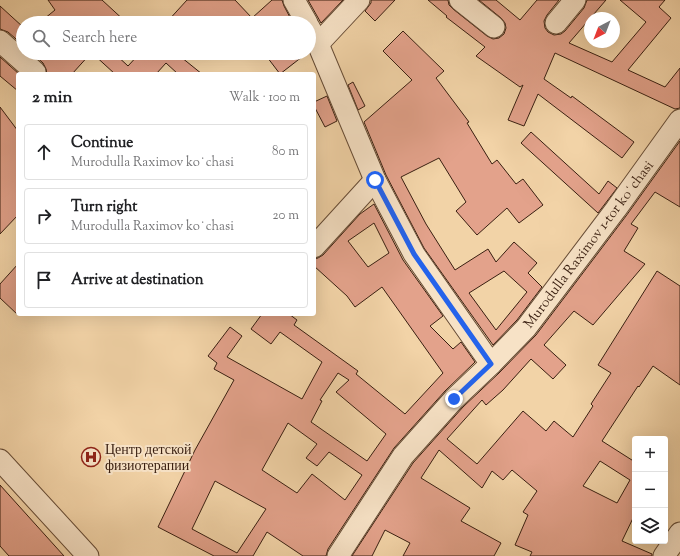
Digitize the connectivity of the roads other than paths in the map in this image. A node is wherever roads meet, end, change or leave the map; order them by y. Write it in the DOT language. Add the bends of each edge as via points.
graph roads {
  1 [pos="294,0"];
  2 [pos="359,0"];
  3 [pos="460,0"];
  4 [pos="575,0"];
  5 [pos="303,16"];
  6 [pos="556,22"];
  7 [pos="494,27"];
  8 [pos="316,34"];
  9 [pos="0,41"];
  10 [pos="316,41"];
  11 [pos="16,55"];
  12 [pos="21,60"];
  13 [pos="35,72"];
  14 [pos="680,120"];
  15 [pos="375,180"];
  16 [pos="316,245"];
  17 [pos="491,364"];
  18 [pos="0,460"];
  19 [pos="680,533"];
  20 [pos="88,556"];
  21 [pos="338,556"];
  22 [pos="664,556"];
  1 -- 5 [label="street"];
  2 -- 8 [label="street"];
  3 -- 7 [label="street"];
  4 -- 6 [label="street"];
  9 -- 11 [label="street"];
  10 -- 15 [label="street"];
  12 -- 13 [label="street"];
  14 -- 17 [label="street, Murodulla Raximov 1-tor koʻchasi" via="526,328"];
  15 -- 16 [label="street"];
  15 -- 17 [label="street" via="414,254"];
  17 -- 21 [label="street, Murodulla Raximov 1-tor koʻchasi" via="454,399 403,456"];
  18 -- 20 [label="street"];
  19 -- 22 [label="street"];
}
